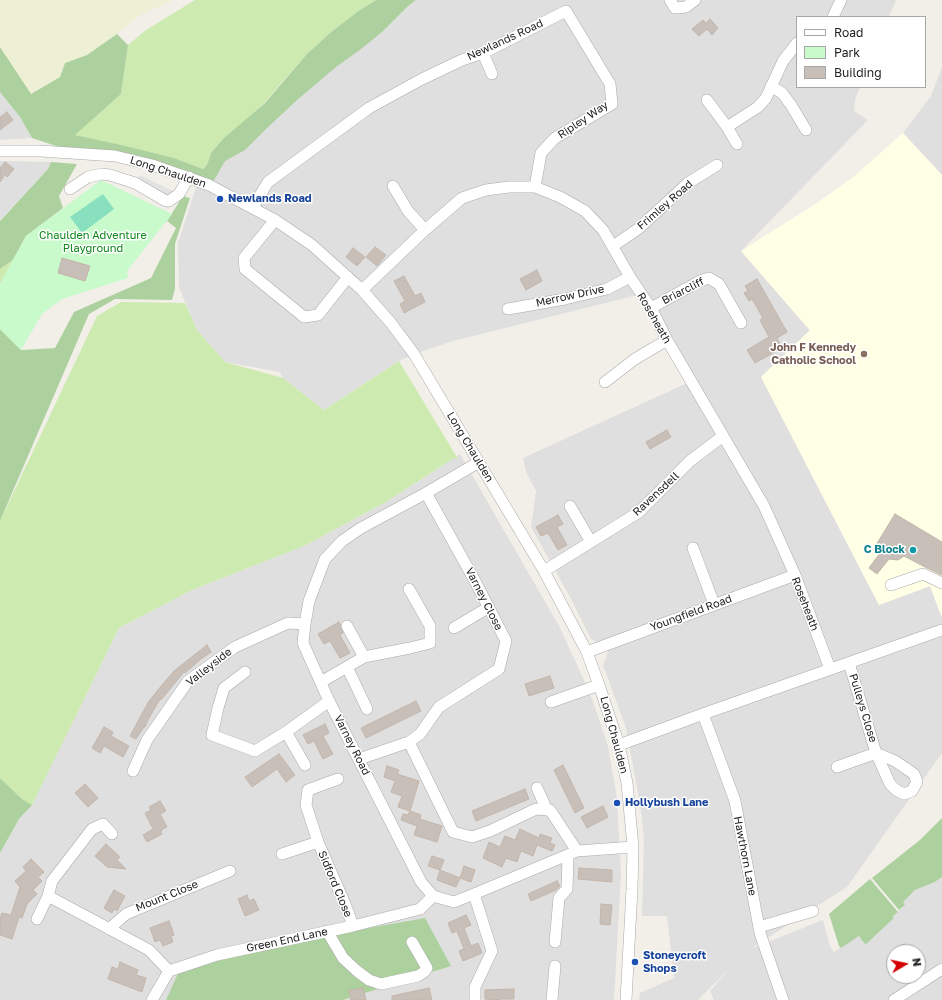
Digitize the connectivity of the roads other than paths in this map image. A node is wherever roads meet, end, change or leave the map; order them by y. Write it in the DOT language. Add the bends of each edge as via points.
graph roads {
  1 [pos="670,0"];
  2 [pos="695,0"];
  3 [pos="841,0"];
  4 [pos="566,11"];
  5 [pos="833,16"];
  6 [pos="796,44"];
  7 [pos="483,53"];
  8 [pos="492,74"];
  9 [pos="771,86"];
  10 [pos="707,100"];
  11 [pos="727,128"];
  12 [pos="806,130"];
  13 [pos="737,144"];
  14 [pos="0,151"];
  15 [pos="716,165"];
  16 [pos="189,177"];
  17 [pos="394,186"];
  18 [pos="535,187"];
  19 [pos="70,189"];
  20 [pos="253,207"];
  21 [pos="275,220"];
  22 [pos="425,230"];
  23 [pos="613,246"];
  24 [pos="348,277"];
  25 [pos="630,277"];
  26 [pos="362,290"];
  27 [pos="651,308"];
  28 [pos="508,309"];
  29 [pos="741,323"];
  30 [pos="667,340"];
  31 [pos="605,382"];
  32 [pos="723,436"];
  33 [pos="479,462"];
  34 [pos="426,492"];
  35 [pos="570,506"];
  36 [pos="591,542"];
  37 [pos="693,548"];
  38 [pos="544,571"];
  39 [pos="795,575"];
  40 [pos="942,583"];
  41 [pos="891,585"];
  42 [pos="409,589"];
  43 [pos="714,604"];
  44 [pos="489,607"];
  45 [pos="305,624"];
  46 [pos="347,626"];
  47 [pos="454,628"];
  48 [pos="942,630"];
  49 [pos="587,652"];
  50 [pos="364,657"];
  51 [pos="849,663"];
  52 [pos="347,667"];
  53 [pos="830,669"];
  54 [pos="245,672"];
  55 [pos="320,682"];
  56 [pos="599,685"];
  57 [pos="329,701"];
  58 [pos="551,702"];
  59 [pos="367,709"];
  60 [pos="703,714"];
  61 [pos="286,732"];
  62 [pos="409,742"];
  63 [pos="619,745"];
  64 [pos="360,759"];
  65 [pos="305,765"];
  66 [pos="837,767"];
  67 [pos="133,772"];
  68 [pos="338,779"];
  69 [pos="537,788"];
  70 [pos="547,810"];
  71 [pos="112,834"];
  72 [pos="318,842"];
  73 [pos="633,847"];
  74 [pos="282,854"];
  75 [pos="572,854"];
  76 [pos="230,871"];
  77 [pos="474,894"];
  78 [pos="48,896"];
  79 [pos="433,896"];
  80 [pos="813,911"];
  81 [pos="37,919"];
  82 [pos="353,926"];
  83 [pos="759,927"];
  84 [pos="109,929"];
  85 [pos="327,931"];
  86 [pos="412,942"];
  87 [pos="555,942"];
  88 [pos="555,966"];
  89 [pos="942,969"];
  90 [pos="169,971"];
  91 [pos="152,1000"];
  92 [pos="475,1000"];
  93 [pos="552,1000"];
  94 [pos="626,1000"];
  95 [pos="783,1000"];
  96 [pos="894,1000"];
  1 -- 2 [label="street" via="675,8 686,7"];
  3 -- 5 [label="street"];
  4 -- 7 [label="street, Newlands Road"];
  4 -- 18 [label="street, Ripley Way" via="610,84 612,104 555,138 541,153"];
  6 -- 9 [label="street" via="783,61"];
  7 -- 8 [label="street"];
  7 -- 20 [label="street, Newlands Road" via="449,66 369,108 268,182"];
  9 -- 11 [label="street" via="766,98 758,107"];
  9 -- 12 [label="street" via="782,93"];
  10 -- 11 [label="street"];
  11 -- 13 [label="street"];
  14 -- 16 [label="street, Long Chaulden" via="115,156"];
  15 -- 23 [label="street, Frimley Road" via="688,183 638,229"];
  16 -- 19 [label="street" via="180,194 169,201 135,183 102,174 88,177"];
  16 -- 20 [label="street, Long Chaulden"];
  17 -- 22 [label="street" via="408,211"];
  18 -- 22 [label="street, Roseheath" via="486,190 462,198"];
  18 -- 23 [label="street, Roseheath" via="585,211 603,230"];
  20 -- 21 [label="street, Long Chaulden"];
  21 -- 24 [label="street, Long Chaulden" via="312,245"];
  21 -- 24 [label="street" via="244,258 245,269 304,317 318,315"];
  22 -- 26 [label="street, Roseheath"];
  23 -- 25 [label="street, Roseheath"];
  24 -- 26 [label="street, Long Chaulden"];
  25 -- 27 [label="street, Roseheath"];
  25 -- 28 [label="street, Merrow Drive" via="607,289"];
  26 -- 33 [label="street, Long Chaulden" via="414,354"];
  27 -- 29 [label="street, Briarcliff" via="709,278 719,284"];
  27 -- 30 [label="street, Roseheath"];
  30 -- 31 [label="street" via="635,359"];
  30 -- 32 [label="street, Roseheath"];
  32 -- 36 [label="street, Ravensdell" via="690,462 638,512"];
  32 -- 39 [label="street, Roseheath" via="764,506"];
  33 -- 34 [label="street, Varney Road"];
  33 -- 38 [label="street, Long Chaulden"];
  34 -- 44 [label="street, Varney Close"];
  34 -- 45 [label="street, Varney Road" via="361,528 336,547 326,559 309,601"];
  35 -- 36 [label="street"];
  36 -- 38 [label="street, Ravensdell"];
  37 -- 43 [label="street"];
  38 -- 49 [label="street, Long Chaulden"];
  39 -- 43 [label="street, Youngfield Road"];
  39 -- 53 [label="street, Roseheath"];
  40 -- 41 [label="street" via="923,574"];
  42 -- 50 [label="street" via="430,626 430,643"];
  43 -- 49 [label="street, Youngfield Road"];
  44 -- 47 [label="street"];
  44 -- 62 [label="street, Varney Close" via="506,641 499,669 439,707 420,734"];
  45 -- 55 [label="street, Varney Road" via="303,643"];
  45 -- 67 [label="street, Valleyside" via="288,623 235,647 188,681 147,740"];
  46 -- 50 [label="street"];
  48 -- 51 [label="street"];
  49 -- 56 [label="street, Long Chaulden"];
  50 -- 52 [label="street"];
  51 -- 53 [label="street"];
  51 -- 66 [label="street, Pulleys Close" via="876,753"];
  52 -- 55 [label="street"];
  52 -- 59 [label="street"];
  53 -- 60 [label="street"];
  54 -- 61 [label="street" via="224,688 212,735 255,750"];
  55 -- 57 [label="street, Varney Road"];
  56 -- 58 [label="street"];
  56 -- 63 [label="street, Long Chaulden"];
  57 -- 61 [label="street"];
  57 -- 64 [label="street, Varney Road"];
  60 -- 63 [label="street"];
  60 -- 83 [label="street, Hawthorn Lane" via="735,801"];
  61 -- 65 [label="street"];
  62 -- 64 [label="street"];
  62 -- 70 [label="street" via="453,832 472,837 536,809"];
  63 -- 73 [label="street, Long Chaulden" via="627,783"];
  64 -- 79 [label="street, Varney Road" via="421,882"];
  68 -- 72 [label="street, Sidford Close" via="308,790 306,805"];
  69 -- 70 [label="street"];
  70 -- 75 [label="street" via="550,810"];
  71 -- 78 [label="street" via="103,824 92,829 52,881"];
  72 -- 74 [label="street, Sidford Close"];
  72 -- 82 [label="street, Sidford Close"];
  73 -- 75 [label="street"];
  73 -- 94 [label="street, Long Chaulden"];
  75 -- 77 [label="street"];
  75 -- 87 [label="street" via="567,889 559,898"];
  76 -- 84 [label="street, Mount Close" via="126,914"];
  77 -- 79 [label="street" via="454,902"];
  77 -- 92 [label="street" via="492,951 475,987"];
  78 -- 81 [label="street"];
  78 -- 84 [label="street"];
  79 -- 82 [label="street, Green End Lane" via="420,909"];
  80 -- 83 [label="street"];
  82 -- 85 [label="street, Green End Lane"];
  83 -- 95 [label="street, Hawthorn Lane"];
  84 -- 90 [label="street" via="149,950"];
  85 -- 86 [label="street" via="343,958 357,972 368,980 381,984 418,976 427,968"];
  85 -- 90 [label="street, Green End Lane" via="217,955"];
  88 -- 93 [label="street"];
  89 -- 96 [label="street"];
  90 -- 91 [label="street"];
}
